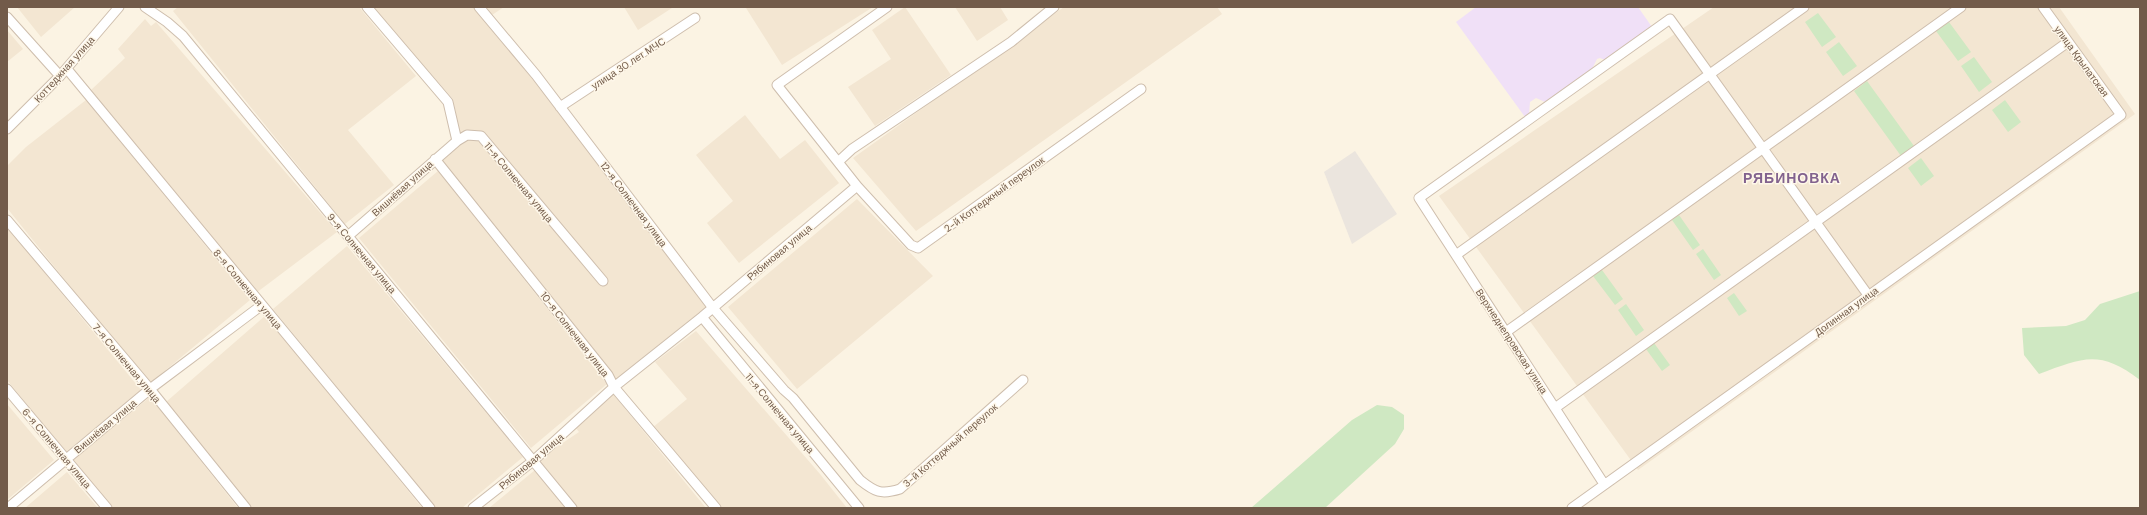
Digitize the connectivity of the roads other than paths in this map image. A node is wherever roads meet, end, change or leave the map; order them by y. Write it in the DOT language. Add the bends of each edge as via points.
graph roads {
  1 [pos="119,7"];
  2 [pos="145,7"];
  3 [pos="367,7"];
  4 [pos="479,7"];
  5 [pos="887,7"];
  6 [pos="1054,7"];
  7 [pos="1804,7"];
  8 [pos="1961,7"];
  9 [pos="2043,7"];
  10 [pos="7,17"];
  11 [pos="695,18"];
  12 [pos="2068,42"];
  13 [pos="67,69"];
  14 [pos="1710,74"];
  15 [pos="60,76"];
  16 [pos="1141,89"];
  17 [pos="560,107"];
  18 [pos="2121,115"];
  19 [pos="7,129"];
  20 [pos="457,141"];
  21 [pos="1763,149"];
  22 [pos="435,159"];
  23 [pos="838,162"];
  24 [pos="857,186"];
  25 [pos="7,220"];
  26 [pos="1816,222"];
  27 [pos="348,236"];
  28 [pos="1456,255"];
  29 [pos="602,281"];
  30 [pos="1868,295"];
  31 [pos="262,305"];
  32 [pos="713,308"];
  33 [pos="702,317"];
  34 [pos="1506,332"];
  35 [pos="1024,380"];
  36 [pos="614,387"];
  37 [pos="7,389"];
  38 [pos="150,389"];
  39 [pos="793,398"];
  40 [pos="1555,408"];
  41 [pos="66,458"];
  42 [pos="533,461"];
  43 [pos="1604,484"];
  44 [pos="1576,507"];
  45 [pos="8,508"];
  46 [pos="107,508"];
  47 [pos="246,508"];
  48 [pos="430,508"];
  49 [pos="474,508"];
  50 [pos="572,508"];
  51 [pos="716,508"];
  52 [pos="859,508"];
  1 -- 13 [label="street, Коттеджная улица"];
  2 -- 27 [label="street, 9-я Солнечная улица" via="184,36"];
  3 -- 20 [label="street" via="448,102"];
  4 -- 17 [label="street, 12-я Солнечная улица"];
  5 -- 23 [label="street" via="777,85"];
  6 -- 23 [label="street" via="1011,42 852,149"];
  7 -- 14 [label="street"];
  8 -- 21 [label="street"];
  9 -- 12 [label="street, улица Крылатская"];
  10 -- 15 [label="street"];
  11 -- 17 [label="street, улица 30 лет МЧС"];
  12 -- 18 [label="street, улица Крылатская"];
  12 -- 26 [label="street"];
  13 -- 15 [label="street, Коттеджная улица"];
  13 -- 31 [label="street, 8-я Солнечная улица"];
  14 -- 21 [label="street"];
  14 -- 28 [label="street"];
  14 -- 28 [label="street, Верхнеднепровская улица" via="1670,19 1419,198"];
  15 -- 19 [label="street, Коттеджная улица"];
  16 -- 24 [label="street, 2-й Коттеджный переулок" via="918,248 910,245"];
  17 -- 32 [label="street, 12-я Солнечная улица"];
  18 -- 30 [label="street, Долинная улица"];
  20 -- 22 [label="street, Вишнёвая улица"];
  20 -- 29 [label="street, 11-я Солнечная улица" via="467,135 481,136"];
  21 -- 26 [label="street"];
  21 -- 34 [label="street"];
  22 -- 27 [label="street, Вишнёвая улица"];
  22 -- 36 [label="street, 10-я Солнечная улица" via="608,375"];
  23 -- 24 [label="street"];
  24 -- 32 [label="street, Рябиновая улица"];
  25 -- 38 [label="street, 7-я Солнечная улица"];
  26 -- 30 [label="street"];
  26 -- 40 [label="street"];
  27 -- 42 [label="street, 9-я Солнечная улица"];
  28 -- 34 [label="street, Верхнеднепровская улица"];
  30 -- 43 [label="street, Долинная улица"];
  31 -- 38 [label="street, Вишнёвая улица"];
  31 -- 48 [label="street, 8-я Солнечная улица"];
  32 -- 33 [label="street, Рябиновая улица"];
  32 -- 39 [label="street, 12-я Солнечная улица"];
  33 -- 36 [label="street, Рябиновая улица"];
  33 -- 52 [label="street, 11-я Солнечная улица"];
  34 -- 40 [label="street, Верхнеднепровская улица"];
  35 -- 39 [label="street, 3-й Коттеджный переулок" via="900,489 887,493 874,490 860,480"];
  36 -- 42 [label="street, Рябиновая улица"];
  36 -- 51 [label="street, 10-я Солнечная улица"];
  37 -- 41 [label="street, 6-я Солнечная улица"];
  38 -- 41 [label="street, Вишнёвая улица"];
  38 -- 47 [label="street, 7-я Солнечная улица"];
  40 -- 43 [label="street, Верхнеднепровская улица"];
  41 -- 45 [label="street, Вишнёвая улица"];
  41 -- 46 [label="street, 6-я Солнечная улица"];
  42 -- 49 [label="street, Рябиновая улица"];
  42 -- 50 [label="street, 9-я Солнечная улица"];
  43 -- 44 [label="street, Долинная улица"];
}
